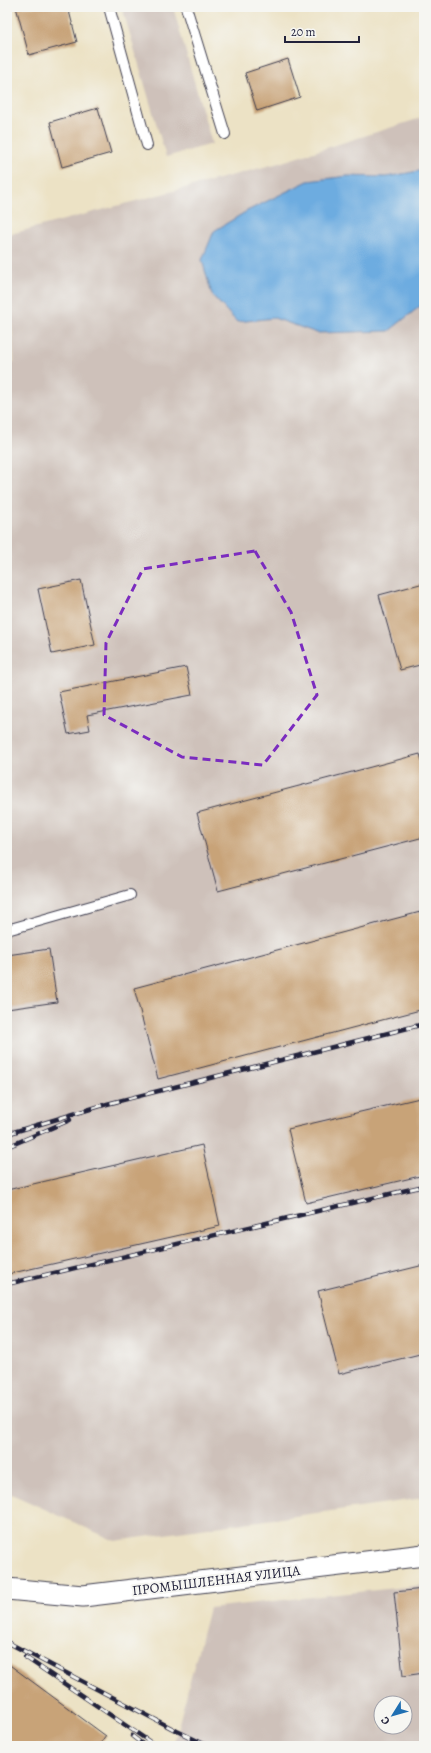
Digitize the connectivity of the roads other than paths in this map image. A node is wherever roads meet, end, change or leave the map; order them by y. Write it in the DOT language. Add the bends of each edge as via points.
graph roads {
  1 [pos="109,7"];
  2 [pos="186,7"];
  3 [pos="225,134"];
  4 [pos="147,146"];
  5 [pos="130,895"];
  6 [pos="7,930"];
  7 [pos="424,1555"];
  8 [pos="7,1589"];
  1 -- 4 [label="lane"];
  2 -- 3 [label="lane"];
  5 -- 6 [label="lane"];
  7 -- 8 [label="street, ПРОМЫШЛЕННАЯ УЛИЦА" via="83,1596"];
}
